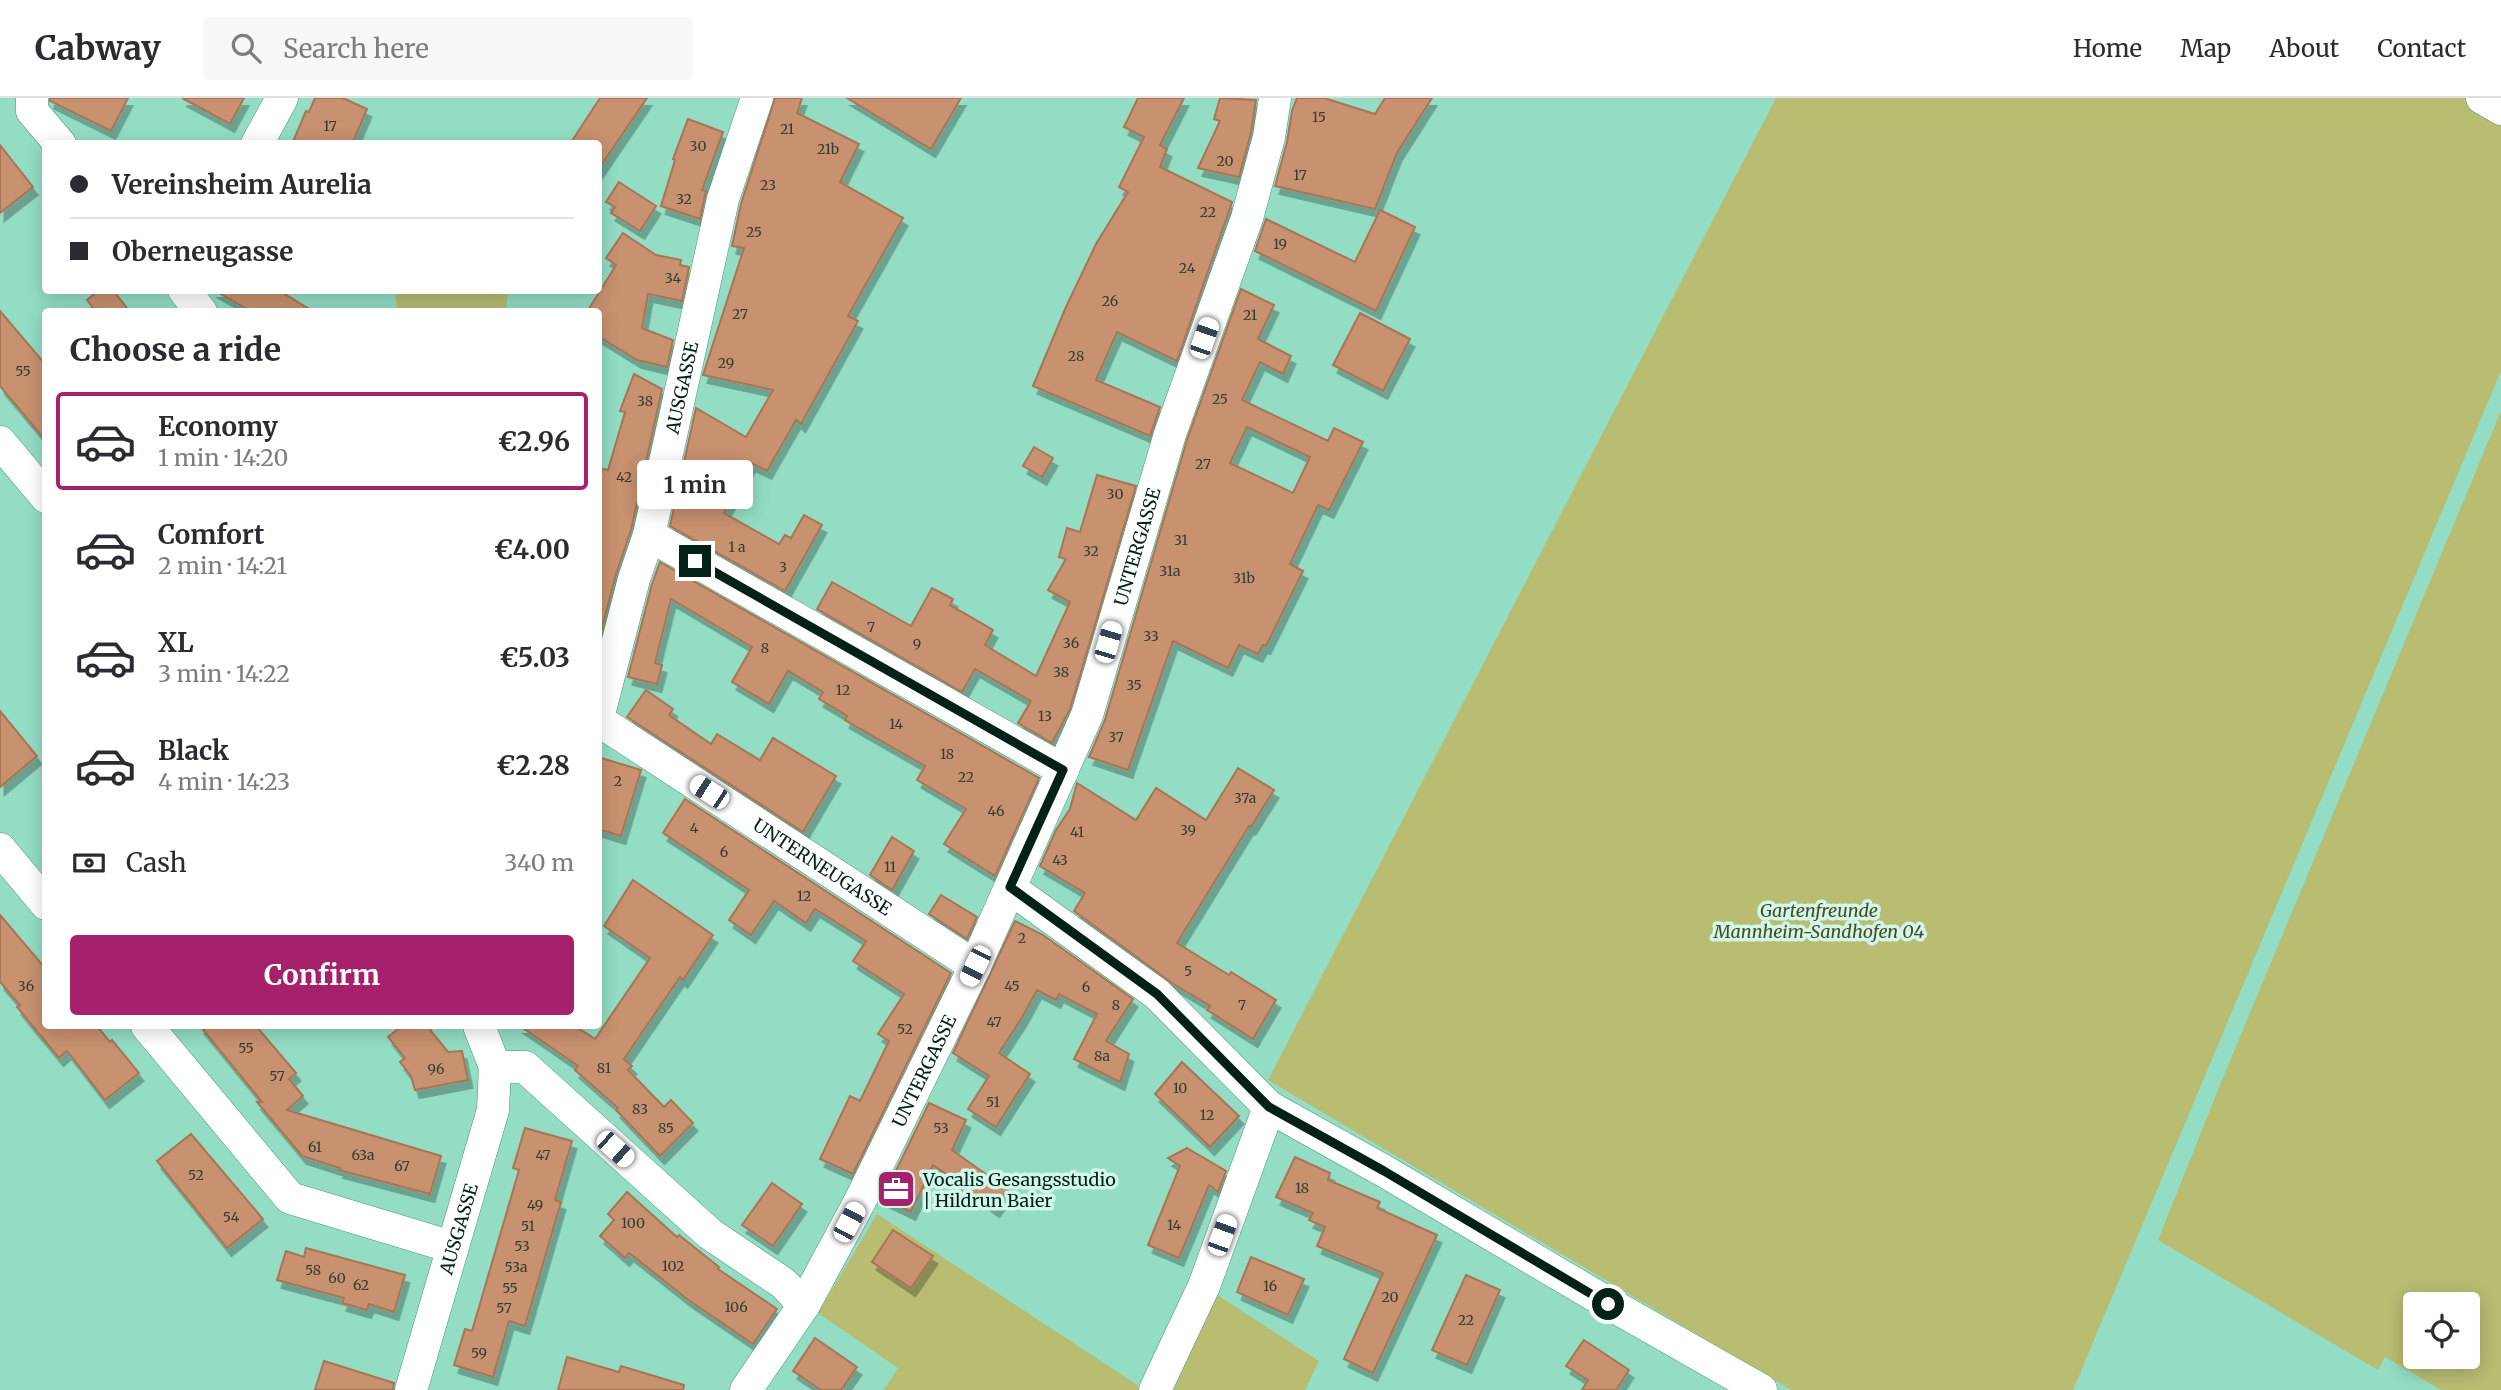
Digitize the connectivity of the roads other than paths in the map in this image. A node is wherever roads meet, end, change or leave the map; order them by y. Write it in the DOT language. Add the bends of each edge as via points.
graph roads {
  1 [pos="32,98"];
  2 [pos="282,98"];
  3 [pos="757,98"];
  4 [pos="1275,98"];
  5 [pos="2482,98"];
  6 [pos="2501,109"];
  7 [pos="57,140"];
  8 [pos="259,140"];
  9 [pos="187,294"];
  10 [pos="198,308"];
  11 [pos="0,442"];
  12 [pos="42,491"];
  13 [pos="649,535"];
  14 [pos="602,703"];
  15 [pos="602,722"];
  16 [pos="1063,770"];
  17 [pos="0,849"];
  18 [pos="1010,887"];
  19 [pos="42,899"];
  20 [pos="975,966"];
  21 [pos="149,1029"];
  22 [pos="480,1029"];
  23 [pos="495,1067"];
  24 [pos="1269,1107"];
  25 [pos="452,1247"];
  26 [pos="804,1306"];
  27 [pos="419,1388"];
  28 [pos="746,1390"];
  29 [pos="1155,1390"];
  30 [pos="1761,1390"];
  1 -- 7 [label="street" via="32,111"];
  2 -- 8 [label="street"];
  3 -- 13 [label="street, AUSGASSE" via="723,199"];
  4 -- 16 [label="street, UNTERGASSE" via="1247,218 1170,434 1087,715"];
  5 -- 6 [label="street"];
  9 -- 10 [label="street"];
  11 -- 12 [label="street"];
  13 -- 14 [label="street, AUSGASSE"];
  13 -- 16 [label="street"];
  15 -- 20 [label="street, UNTERNEUGASSE"];
  16 -- 18 [label="street, UNTERGASSE"];
  17 -- 19 [label="street"];
  18 -- 20 [label="street, UNTERGASSE"];
  18 -- 24 [label="street" via="1157,994"];
  20 -- 26 [label="street, UNTERGASSE"];
  21 -- 25 [label="street" via="290,1198"];
  22 -- 23 [label="street"];
  23 -- 25 [label="street, AUSGASSE" via="493,1110"];
  23 -- 26 [label="street" via="525,1067 710,1234 783,1283"];
  24 -- 29 [label="street" via="1203,1286"];
  24 -- 30 [label="street"];
  25 -- 27 [label="street, AUSGASSE"];
  26 -- 28 [label="street, UNTERGASSE"];
}
